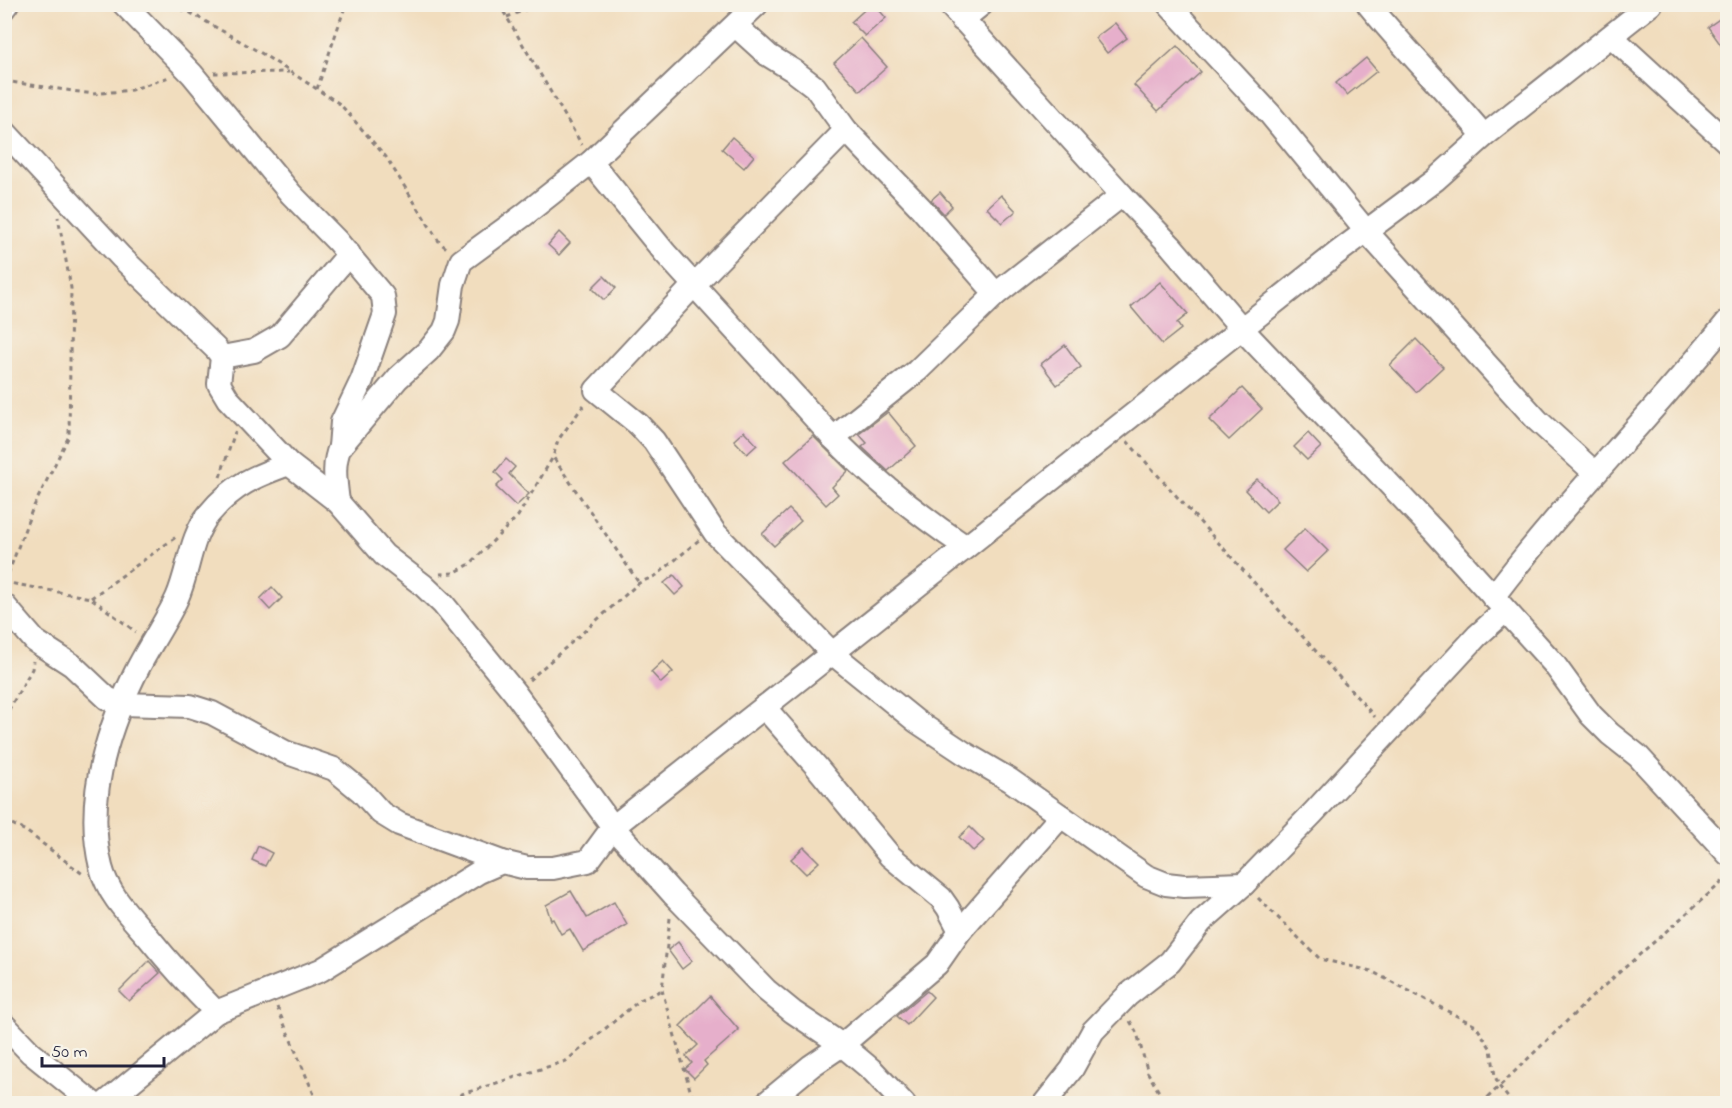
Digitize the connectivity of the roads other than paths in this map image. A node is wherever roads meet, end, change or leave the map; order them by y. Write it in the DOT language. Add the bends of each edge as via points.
graph roads {
  1 [pos="124,4"];
  2 [pos="757,4"];
  3 [pos="982,4"];
  4 [pos="1168,4"];
  5 [pos="1368,4"];
  6 [pos="1651,4"];
  7 [pos="956,12"];
  8 [pos="736,26"];
  9 [pos="1611,36"];
  10 [pos="846,130"];
  11 [pos="4,131"];
  12 [pos="1484,136"];
  13 [pos="1728,143"];
  14 [pos="591,162"];
  15 [pos="1122,195"];
  16 [pos="1366,231"];
  17 [pos="349,254"];
  18 [pos="694,285"];
  19 [pos="996,294"];
  20 [pos="1728,321"];
  21 [pos="1242,328"];
  22 [pos="222,357"];
  23 [pos="833,438"];
  24 [pos="340,447"];
  25 [pos="289,464"];
  26 [pos="1595,473"];
  27 [pos="338,502"];
  28 [pos="966,547"];
  29 [pos="1499,604"];
  30 [pos="4,606"];
  31 [pos="832,653"];
  32 [pos="121,704"];
  33 [pos="764,707"];
  34 [pos="1061,816"];
  35 [pos="613,827"];
  36 [pos="1728,855"];
  37 [pos="502,862"];
  38 [pos="1244,884"];
  39 [pos="960,930"];
  40 [pos="216,1012"];
  41 [pos="4,1025"];
  42 [pos="843,1046"];
  43 [pos="94,1104"];
  44 [pos="104,1104"];
  45 [pos="765,1104"];
  46 [pos="904,1104"];
  47 [pos="1044,1104"];
  1 -- 17 [label="street" via="192,74 291,194"];
  2 -- 8 [label="street"];
  3 -- 7 [label="street"];
  4 -- 16 [label="street" via="1270,114"];
  5 -- 12 [label="street"];
  6 -- 9 [label="street"];
  7 -- 15 [label="street"];
  8 -- 10 [label="street" via="768,56 815,87"];
  8 -- 14 [label="street"];
  9 -- 12 [label="street"];
  9 -- 13 [label="street"];
  10 -- 18 [label="street"];
  10 -- 19 [label="street"];
  11 -- 22 [label="street" via="121,257"];
  12 -- 16 [label="street" via="1435,180"];
  14 -- 18 [label="street"];
  14 -- 24 [label="street" via="461,261 444,331"];
  15 -- 19 [label="street"];
  15 -- 21 [label="street"];
  16 -- 21 [label="street"];
  16 -- 26 [label="street" via="1538,421"];
  17 -- 22 [label="street" via="280,336 254,351"];
  17 -- 24 [label="street" via="383,296 385,314 362,380 342,422"];
  18 -- 23 [label="street"];
  18 -- 31 [label="street" via="596,390 638,423 715,533"];
  19 -- 23 [label="street" via="917,371"];
  20 -- 26 [label="street"];
  21 -- 28 [label="street"];
  21 -- 29 [label="street"];
  22 -- 25 [label="street" via="219,384 228,399"];
  23 -- 28 [label="street" via="927,521"];
  24 -- 27 [label="street" via="335,466"];
  25 -- 27 [label="street"];
  25 -- 32 [label="street" via="239,485 207,516 177,596"];
  26 -- 29 [label="street" via="1539,537"];
  27 -- 35 [label="street" via="384,555 443,604 515,693"];
  28 -- 31 [label="street"];
  29 -- 36 [label="street" via="1554,664 1591,715 1638,756"];
  29 -- 38 [label="street" via="1477,636"];
  30 -- 32 [label="street" via="35,641 72,665 107,698"];
  31 -- 33 [label="street"];
  31 -- 34 [label="street" via="916,721"];
  32 -- 37 [label="street" via="190,706 212,713 285,752 334,769 381,813 399,824"];
  32 -- 40 [label="street" via="98,777 95,839 102,870 112,895"];
  33 -- 35 [label="street"];
  33 -- 39 [label="street" via="890,856 941,898"];
  34 -- 38 [label="street" via="1146,876 1166,884"];
  34 -- 39 [label="street"];
  35 -- 37 [label="street" via="588,861 553,868 527,868"];
  35 -- 42 [label="street" via="766,990"];
  37 -- 40 [label="street" via="479,872 321,970"];
  38 -- 47 [label="street" via="1201,922 1170,962 1093,1031 1072,1069"];
  39 -- 42 [label="street" via="936,964"];
  40 -- 44 [label="street"];
  41 -- 43 [label="street" via="31,1053"];
  42 -- 45 [label="street" via="811,1066"];
  42 -- 46 [label="street"];
}
